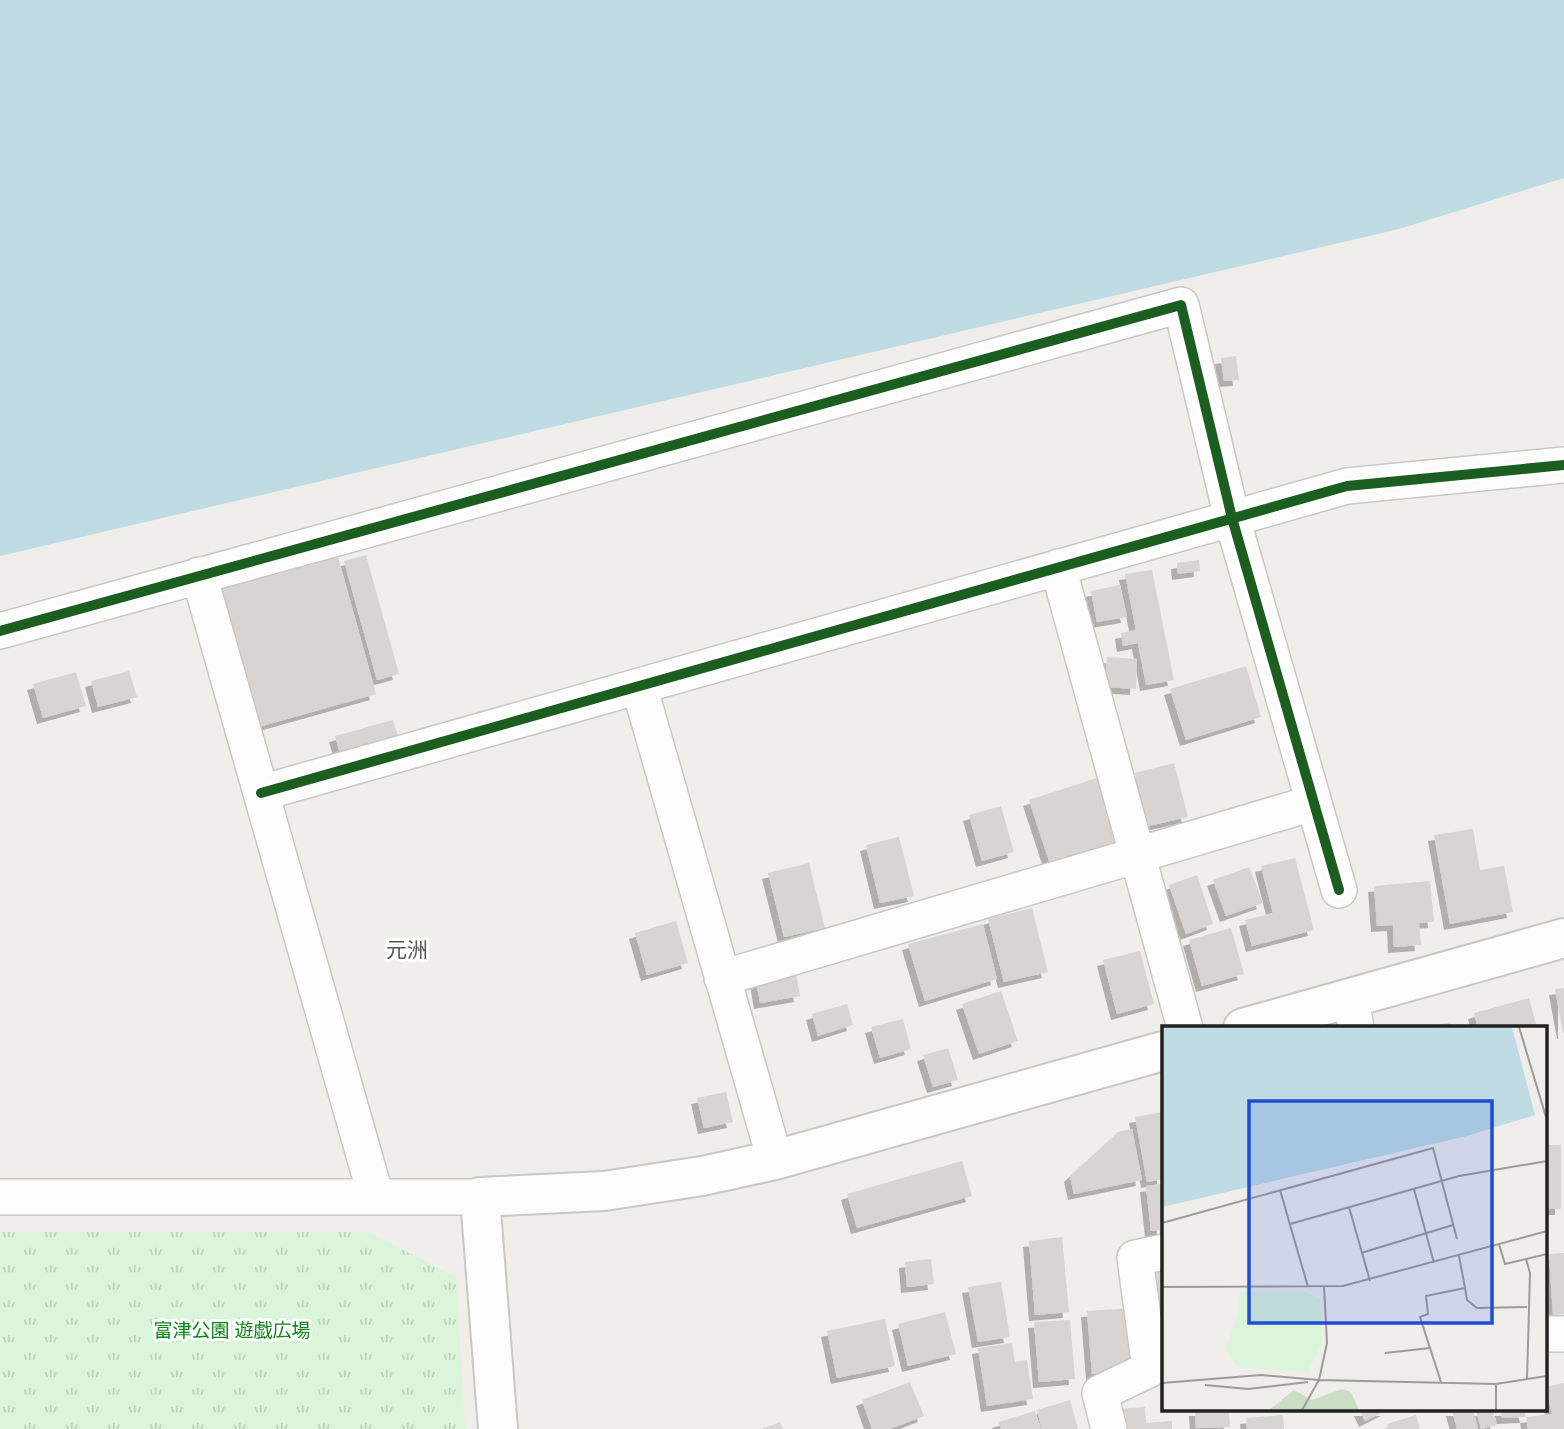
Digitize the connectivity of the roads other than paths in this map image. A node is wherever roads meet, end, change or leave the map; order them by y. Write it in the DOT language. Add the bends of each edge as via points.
graph roads {
  1 [pos="1564,465"];
  2 [pos="1232,518"];
  3 [pos="1058,567"];
  4 [pos="199,575"];
  5 [pos="0,631"];
  6 [pos="639,686"];
  7 [pos="261,793"];
  8 [pos="1313,803"];
  9 [pos="1138,855"];
  10 [pos="1339,890"];
  11 [pos="1564,938"];
  12 [pos="722,978"];
  13 [pos="1353,1013"];
  14 [pos="1184,1026"];
  15 [pos="1258,1026"];
  16 [pos="1162,1051"];
  17 [pos="775,1160"];
  18 [pos="0,1197"];
  19 [pos="376,1197"];
  20 [pos="480,1197"];
  21 [pos="1162,1252"];
  22 [pos="1546,1334"];
  23 [pos="1564,1334"];
  24 [pos="498,1429"];
  25 [pos="1109,1429"];
  1 -- 2 [label="street" via="1347,486"];
  2 -- 3 [label="street"];
  2 -- 4 [label="street" via="1181,305"];
  2 -- 8 [label="street"];
  3 -- 6 [label="street"];
  3 -- 9 [label="street"];
  4 -- 5 [label="street"];
  4 -- 7 [label="street"];
  6 -- 7 [label="street"];
  6 -- 12 [label="street"];
  7 -- 19 [label="street"];
  8 -- 9 [label="street"];
  8 -- 10 [label="street"];
  9 -- 12 [label="street"];
  9 -- 14 [label="street"];
  11 -- 13 [label="street"];
  12 -- 17 [label="street"];
  13 -- 15 [label="street"];
  16 -- 17 [label="street"];
  17 -- 20 [label="street" via="604,1191"];
  18 -- 19 [label="street"];
  19 -- 20 [label="street"];
  20 -- 24 [label="street"];
  21 -- 25 [label="street" via="1135,1258 1150,1369 1100,1393"];
  22 -- 23 [label="street"];
}
